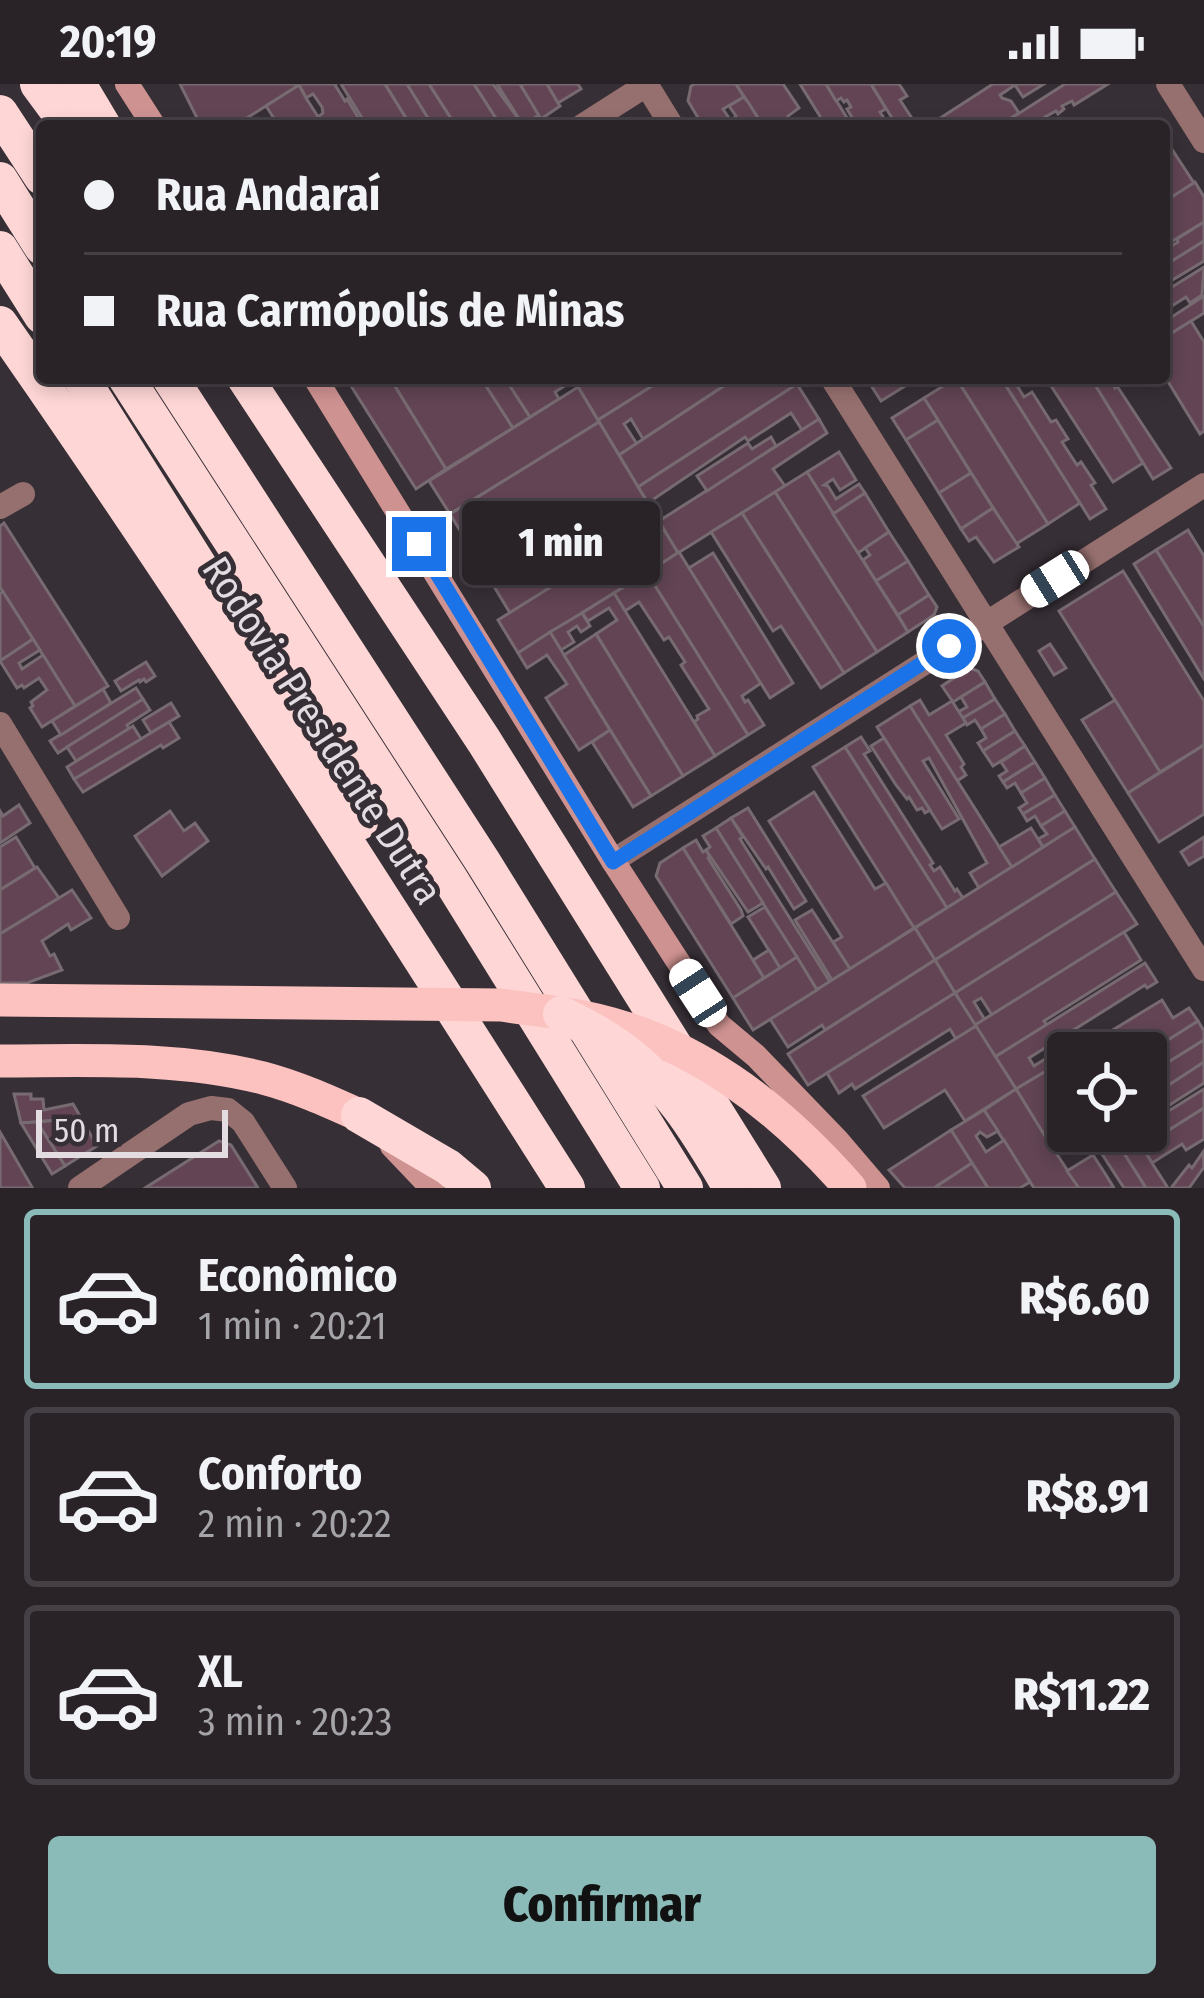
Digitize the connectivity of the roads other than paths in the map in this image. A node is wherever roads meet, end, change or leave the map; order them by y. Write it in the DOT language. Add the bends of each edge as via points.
graph roads {
  1 [pos="38,84"];
  2 [pos="78,84"];
  3 [pos="127,84"];
  4 [pos="647,84"];
  5 [pos="1168,84"];
  6 [pos="0,113"];
  7 [pos="65,120"];
  8 [pos="100,120"];
  9 [pos="150,120"];
  10 [pos="591,120"];
  11 [pos="668,120"];
  12 [pos="1204,141"];
  13 [pos="36,168"];
  14 [pos="0,180"];
  15 [pos="36,237"];
  16 [pos="0,249"];
  17 [pos="36,306"];
  18 [pos="0,324"];
  19 [pos="36,376"];
  20 [pos="41,384"];
  21 [pos="85,384"];
  22 [pos="131,384"];
  23 [pos="174,384"];
  24 [pos="249,384"];
  25 [pos="319,384"];
  26 [pos="836,384"];
  27 [pos="1204,485"];
  28 [pos="23,494"];
  29 [pos="0,507"];
  30 [pos="987,621"];
  31 [pos="0,724"];
  32 [pos="613,862"];
  33 [pos="118,918"];
  34 [pos="1204,969"];
  35 [pos="0,1000"];
  36 [pos="561,1015"];
  37 [pos="0,1060"];
  38 [pos="492,1069"];
  39 [pos="359,1115"];
  40 [pos="80,1188"];
  41 [pos="285,1188"];
  42 [pos="432,1188"];
  43 [pos="473,1188"];
  44 [pos="567,1188"];
  45 [pos="642,1188"];
  46 [pos="685,1188"];
  47 [pos="730,1188"];
  48 [pos="764,1188"];
  49 [pos="850,1188"];
  50 [pos="878,1188"];
  1 -- 7 [label="highway"];
  2 -- 8 [label="highway"];
  3 -- 9 [label="main road"];
  4 -- 10 [label="street"];
  4 -- 11 [label="street"];
  5 -- 12 [label="street"];
  6 -- 13 [label="highway"];
  14 -- 15 [label="highway"];
  16 -- 17 [label="highway"];
  18 -- 19 [label="highway, Rodovia Presidente Dutra"];
  20 -- 38 [label="highway, Rodovia Presidente Dutra"];
  21 -- 38 [label="highway" via="433,941"];
  22 -- 45 [label="highway, Rodovia Presidente Dutra"];
  23 -- 46 [label="highway, Rodovia Presidente Dutra"];
  24 -- 48 [label="highway"];
  25 -- 32 [label="main road"];
  26 -- 30 [label="street"];
  27 -- 30 [label="street"];
  28 -- 29 [label="street"];
  30 -- 32 [label="street"];
  30 -- 34 [label="street"];
  31 -- 33 [label="street"];
  32 -- 50 [label="main road" via="719,1025"];
  35 -- 36 [label="highway, bridge" via="501,1005"];
  36 -- 47 [label="highway, bridge" via="614,1043 660,1082"];
  36 -- 49 [label="highway, bridge" via="649,1036 710,1066 766,1103"];
  37 -- 39 [label="highway" via="197,1065 306,1091"];
  38 -- 44 [label="highway, Rodovia Presidente Dutra"];
  39 -- 42 [label="main road"];
  39 -- 43 [label="highway"];
  40 -- 41 [label="street" via="189,1114 211,1108 243,1122"];
}
